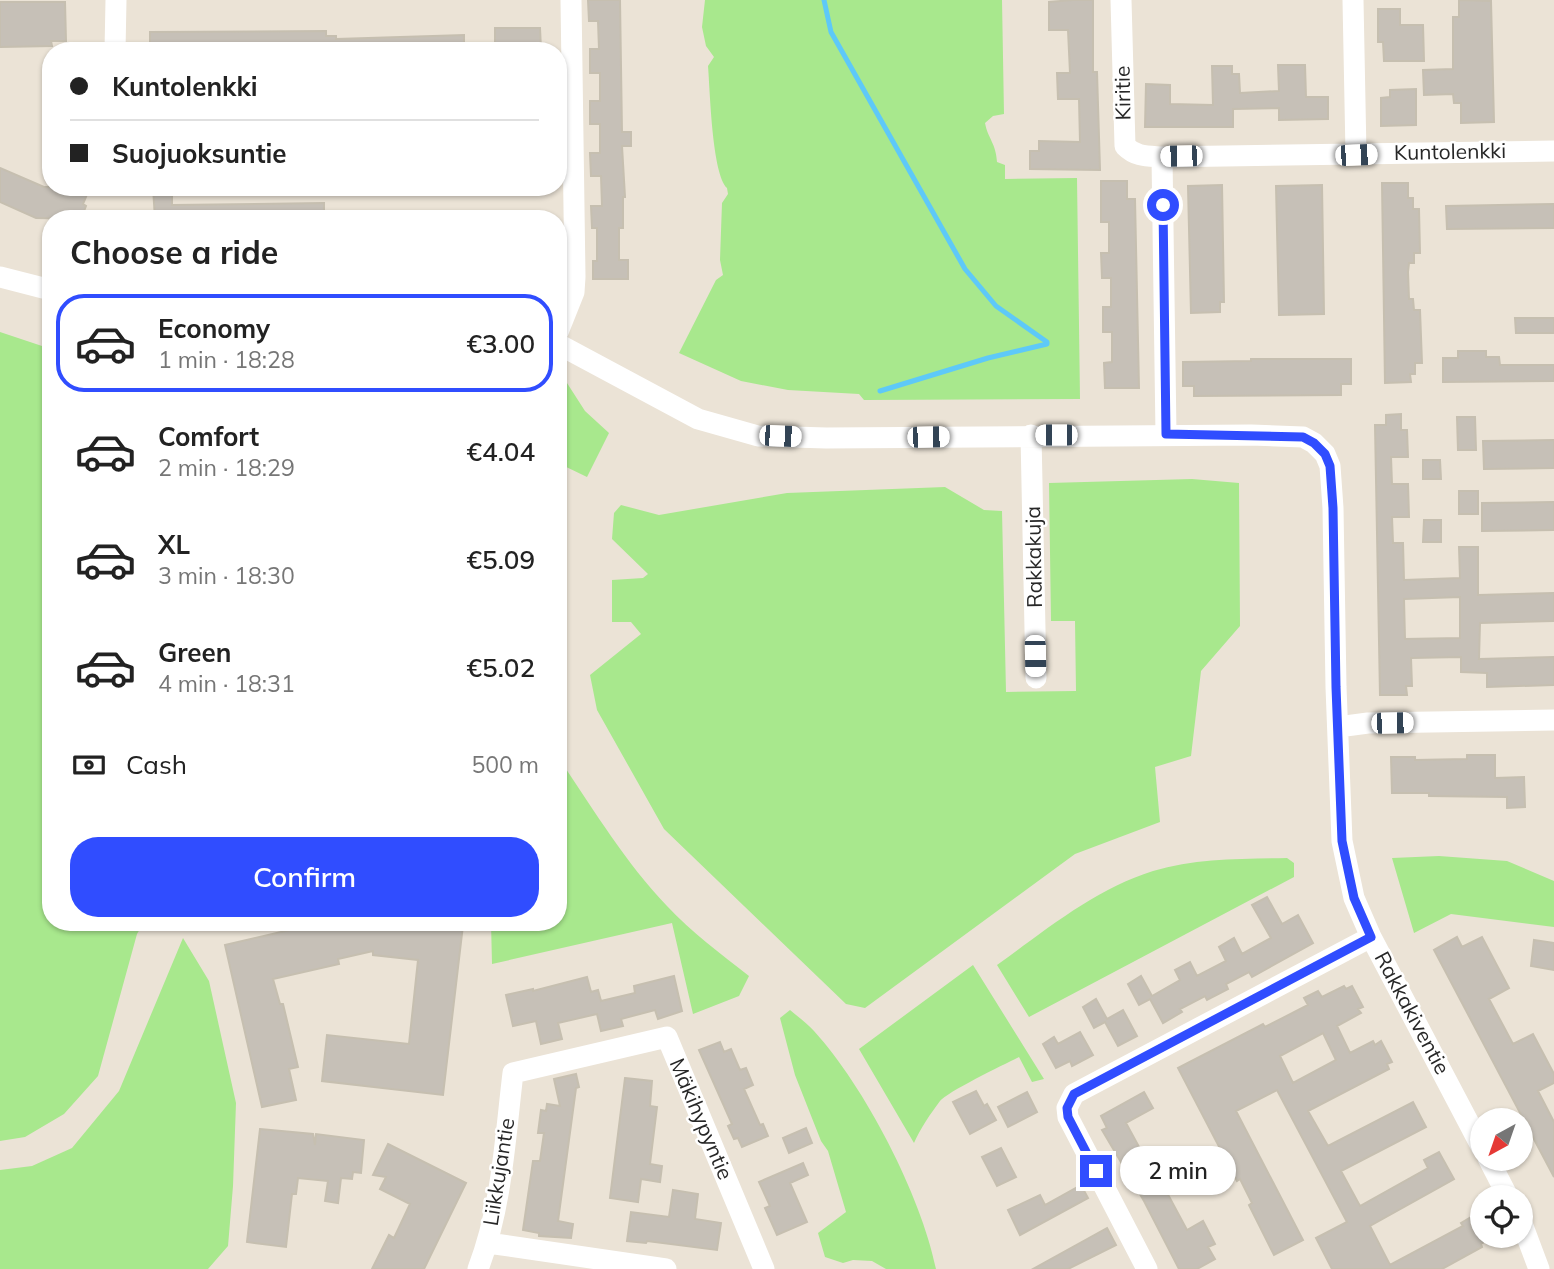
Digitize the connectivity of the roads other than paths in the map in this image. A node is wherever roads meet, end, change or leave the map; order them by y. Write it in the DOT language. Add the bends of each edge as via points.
graph roads {
  1 [pos="116,0"];
  2 [pos="571,0"];
  3 [pos="1121,0"];
  4 [pos="1353,0"];
  5 [pos="115,42"];
  6 [pos="1554,151"];
  7 [pos="1356,155"];
  8 [pos="1162,157"];
  9 [pos="0,277"];
  10 [pos="42,288"];
  11 [pos="567,310"];
  12 [pos="567,349"];
  13 [pos="1166,434"];
  14 [pos="1031,436"];
  15 [pos="1036,678"];
  16 [pos="1554,720"];
  17 [pos="1338,727"];
  18 [pos="1371,937"];
  19 [pos="513,1073"];
  20 [pos="1470,1124"];
  21 [pos="1533,1242"];
  22 [pos="488,1243"];
  23 [pos="1543,1260"];
  24 [pos="478,1269"];
  25 [pos="666,1269"];
  26 [pos="764,1269"];
  27 [pos="1147,1269"];
  1 -- 5 [label="street"];
  2 -- 11 [label="street" via="575,278"];
  3 -- 8 [label="street, Kiritie" via="1125,146 1139,156"];
  4 -- 7 [label="street"];
  6 -- 7 [label="street, Kuntolenkki"];
  7 -- 8 [label="street, Kuntolenkki"];
  8 -- 13 [label="street"];
  9 -- 10 [label="street"];
  12 -- 14 [label="street, Rakkakiventie" via="698,419 758,436"];
  13 -- 14 [label="street, Rakkakiventie"];
  13 -- 17 [label="street, Rakkakiventie" via="1303,437 1325,454 1333,508"];
  14 -- 15 [label="street, Rakkakuja"];
  16 -- 17 [label="street"];
  17 -- 18 [label="street, Rakkakiventie" via="1342,841 1354,898"];
  18 -- 20 [label="street, Rakkakiventie"];
  18 -- 27 [label="street" via="1074,1094 1068,1117"];
  19 -- 22 [label="street, Liikkujantie"];
  19 -- 26 [label="street, Mäkihypyntie" via="667,1037"];
  21 -- 23 [label="street"];
  22 -- 24 [label="street, Liikkujantie"];
  22 -- 25 [label="street"];
}
